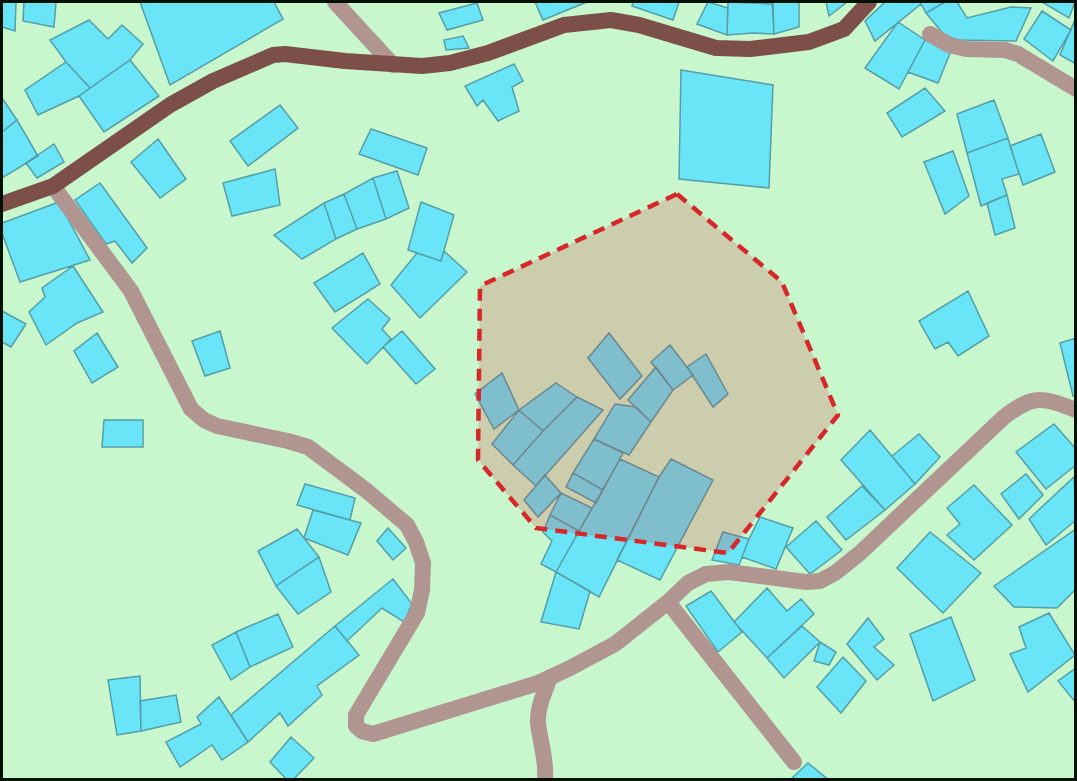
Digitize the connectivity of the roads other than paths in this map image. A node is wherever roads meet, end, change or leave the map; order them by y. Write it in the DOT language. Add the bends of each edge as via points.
graph roads {
  1 [pos="335,2"];
  2 [pos="869,2"];
  3 [pos="930,34"];
  4 [pos="393,65"];
  5 [pos="1076,89"];
  6 [pos="53,186"];
  7 [pos="2,204"];
  8 [pos="1076,410"];
  9 [pos="668,602"];
  10 [pos="550,677"];
  11 [pos="794,762"];
  12 [pos="545,780"];
  1 -- 4 [label="street"];
  2 -- 4 [label="main road" via="844,29 809,42 750,49 716,48 610,20 564,25 450,63"];
  3 -- 5 [label="street" via="966,49 1018,54"];
  4 -- 6 [label="main road" via="285,54 256,61 170,105"];
  6 -- 7 [label="main road"];
  6 -- 10 [label="street" via="131,291 191,409 217,426 308,447 407,525 423,563 417,612 356,715 356,726 373,734"];
  8 -- 9 [label="street" via="1048,400 1021,404 860,553 820,581 729,572 706,574 688,583"];
  9 -- 10 [label="street" via="615,644"];
  9 -- 11 [label="street"];
  10 -- 12 [label="street" via="538,723"];
}
